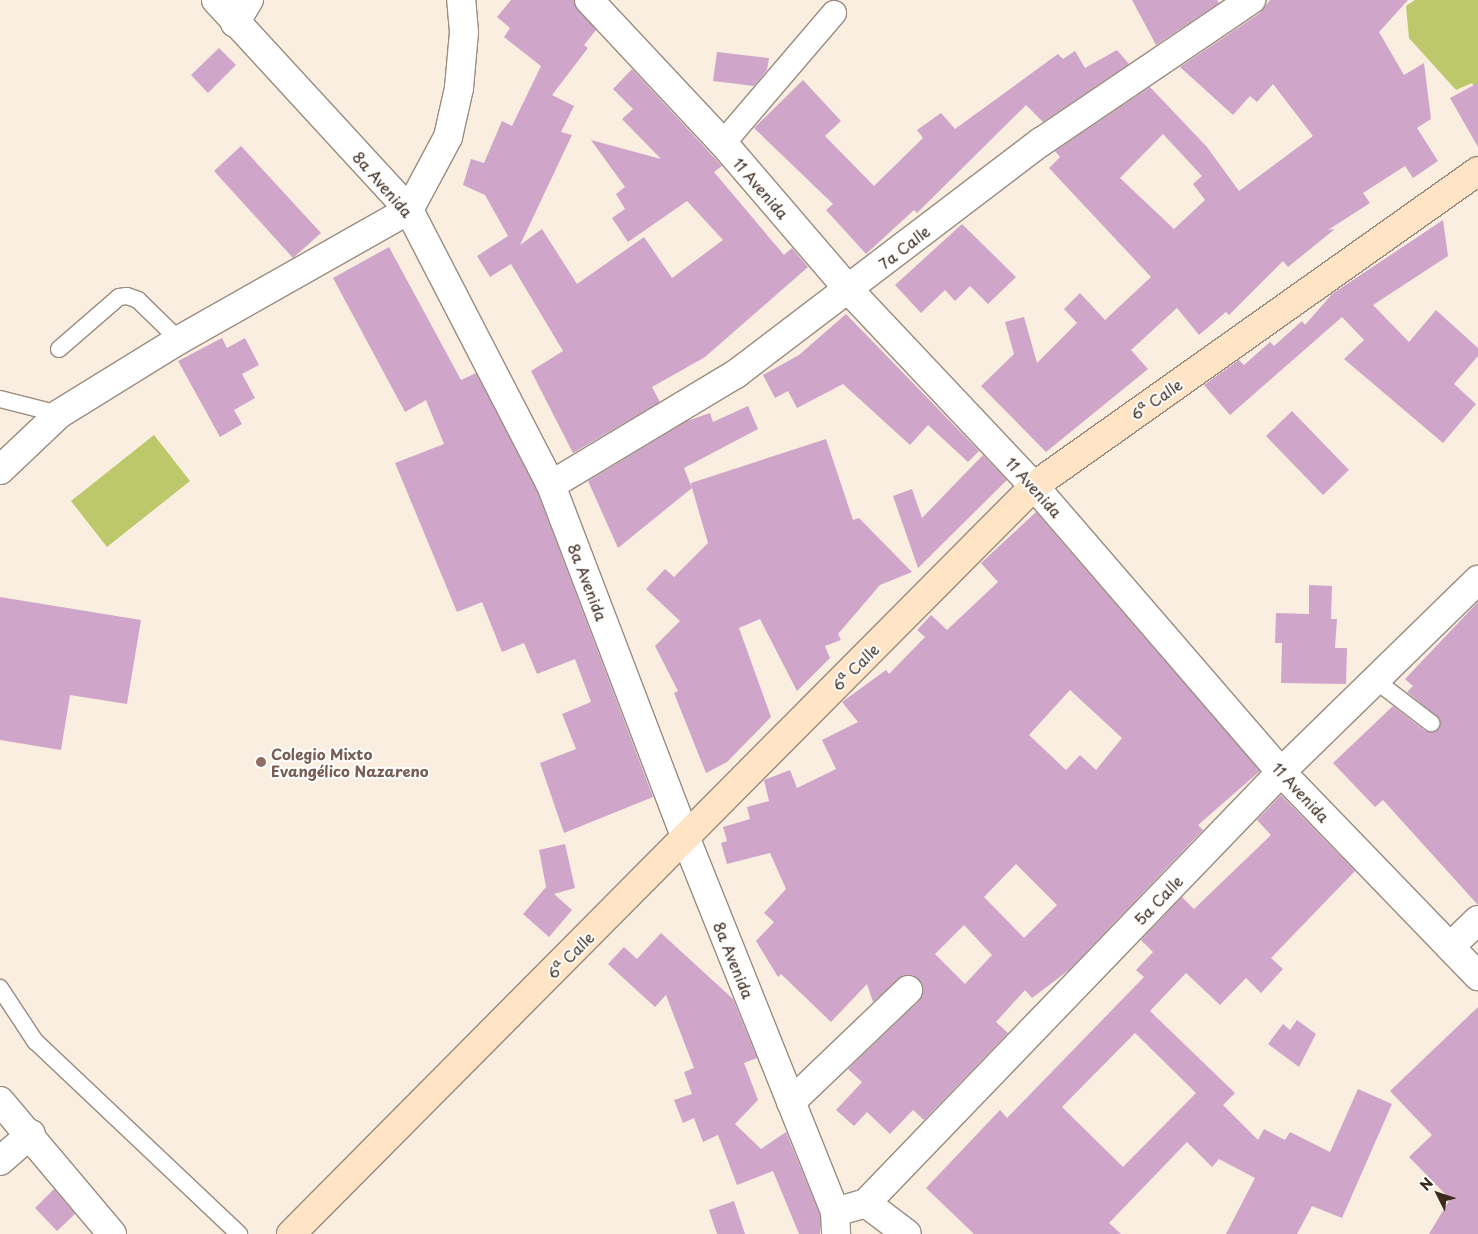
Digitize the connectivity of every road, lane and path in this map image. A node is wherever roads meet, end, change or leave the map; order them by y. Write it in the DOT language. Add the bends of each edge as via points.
graph roads {
  1 [pos="216,0"];
  2 [pos="249,0"];
  3 [pos="461,0"];
  4 [pos="588,0"];
  5 [pos="1251,0"];
  6 [pos="834,13"];
  7 [pos="235,23"];
  8 [pos="723,143"];
  9 [pos="1478,171"];
  10 [pos="409,210"];
  11 [pos="849,290"];
  12 [pos="179,340"];
  13 [pos="59,348"];
  14 [pos="0,399"];
  15 [pos="59,414"];
  16 [pos="0,470"];
  17 [pos="551,485"];
  18 [pos="1034,486"];
  19 [pos="1478,580"];
  20 [pos="1375,680"];
  21 [pos="1431,724"];
  22 [pos="1282,772"];
  23 [pos="686,839"];
  24 [pos="1478,920"];
  25 [pos="1450,948"];
  26 [pos="1478,976"];
  27 [pos="0,988"];
  28 [pos="908,990"];
  29 [pos="0,1101"];
  30 [pos="791,1102"];
  31 [pos="31,1134"];
  32 [pos="0,1161"];
  33 [pos="866,1203"];
  34 [pos="836,1223"];
  35 [pos="112,1234"];
  36 [pos="239,1234"];
  37 [pos="291,1234"];
  38 [pos="907,1234"];
  1 -- 7 [label="street, 8a Avenida"];
  2 -- 7 [label="street"];
  3 -- 10 [label="street" via="464,32 459,88 448,137"];
  4 -- 8 [label="street, 11 Avenida"];
  5 -- 11 [label="street, 7a Calle" via="1041,142"];
  6 -- 8 [label="street"];
  7 -- 10 [label="street, 8a Avenida"];
  8 -- 11 [label="street, 11 Avenida"];
  9 -- 18 [label="main road, 6ª Calle"];
  10 -- 12 [label="street"];
  10 -- 17 [label="street, 8a Avenida"];
  11 -- 17 [label="street, 7a Calle" via="736,374"];
  11 -- 18 [label="street, 11 Avenida"];
  12 -- 13 [label="lane" via="138,300 127,296 119,297"];
  12 -- 15 [label="street"];
  14 -- 15 [label="lane"];
  15 -- 16 [label="street"];
  17 -- 23 [label="street, 8a Avenida"];
  18 -- 22 [label="street, 11 Avenida"];
  18 -- 23 [label="main road, 6ª Calle"];
  19 -- 20 [label="street, 5a Calle"];
  20 -- 21 [label="lane"];
  20 -- 22 [label="street, 5a Calle"];
  22 -- 25 [label="street, 11 Avenida"];
  22 -- 33 [label="street, 5a Calle"];
  23 -- 30 [label="street, 8a Avenida"];
  23 -- 37 [label="main road, 6ª Calle"];
  24 -- 25 [label="street"];
  25 -- 26 [label="street, 11 Avenida"];
  27 -- 36 [label="lane" via="35,1041"];
  28 -- 30 [label="street"];
  29 -- 31 [label="street"];
  30 -- 34 [label="street, 8a Avenida"];
  31 -- 32 [label="street"];
  31 -- 35 [label="street"];
  33 -- 34 [label="street, 5a Calle"];
  33 -- 38 [label="street"];
}
